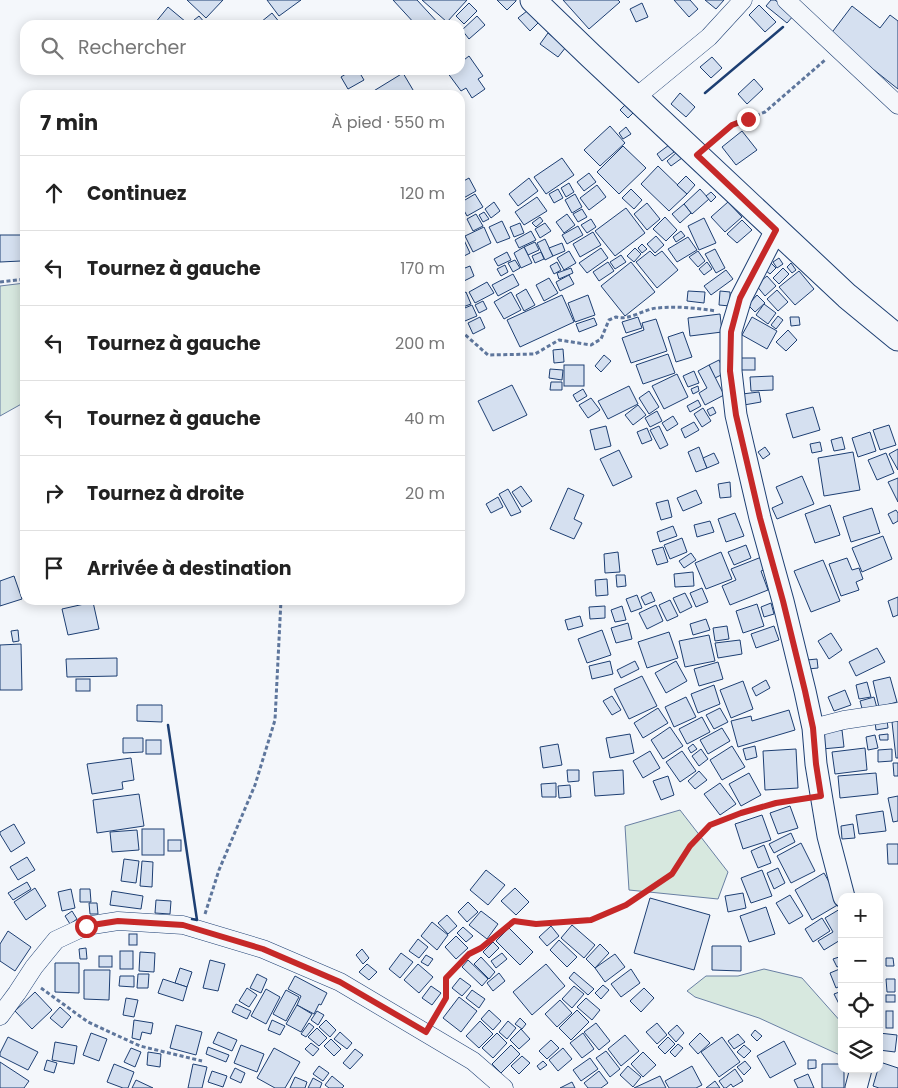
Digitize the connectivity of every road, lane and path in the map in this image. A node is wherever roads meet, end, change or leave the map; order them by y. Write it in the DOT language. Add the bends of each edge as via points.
graph roads {
  1 [pos="533,0"];
  2 [pos="743,0"];
  3 [pos="786,0"];
  4 [pos="837,49"];
  5 [pos="635,98"];
  6 [pos="898,105"];
  7 [pos="697,155"];
  8 [pos="776,230"];
  9 [pos="20,280"];
  10 [pos="0,282"];
  11 [pos="736,315"];
  12 [pos="465,335"];
  13 [pos="898,338"];
  14 [pos="281,605"];
  15 [pos="898,712"];
  16 [pos="813,728"];
  17 [pos="821,796"];
  18 [pos="843,893"];
  19 [pos="200,930"];
  20 [pos="27,978"];
  21 [pos="0,1016"];
  22 [pos="426,1032"];
  23 [pos="202,1061"];
  24 [pos="860,1073"];
  25 [pos="504,1088"];
  26 [pos="856,1088"];
  1 -- 5 [label="main road"];
  2 -- 5 [label="street" via="709,37"];
  3 -- 4 [label="street"];
  4 -- 6 [label="street"];
  4 -- 7 [label="path" via="765,112 732,125"];
  5 -- 7 [label="main road"];
  7 -- 8 [label="main road"];
  8 -- 11 [label="street" via="740,298"];
  8 -- 13 [label="main road"];
  9 -- 10 [label="path"];
  11 -- 12 [label="path" via="684,307 655,308 609,320 601,339 591,345 559,340 535,354 488,355"];
  11 -- 16 [label="street" via="731,332 730,371 736,415"];
  14 -- 19 [label="path" via="275,720 255,785 219,870"];
  15 -- 16 [label="street"];
  16 -- 17 [label="street"];
  17 -- 18 [label="street"];
  17 -- 22 [label="path" via="776,803 710,825 690,846 672,874 626,905 591,920 536,924 514,921 469,954 446,978 446,998"];
  19 -- 20 [label="street" via="183,925 118,921 86,926 56,940"];
  19 -- 22 [label="street" via="263,949 340,982"];
  20 -- 21 [label="street"];
  20 -- 23 [label="path" via="88,1022 140,1046"];
  22 -- 25 [label="street" via="473,1061"];
  24 -- 26 [label="street"];
}
